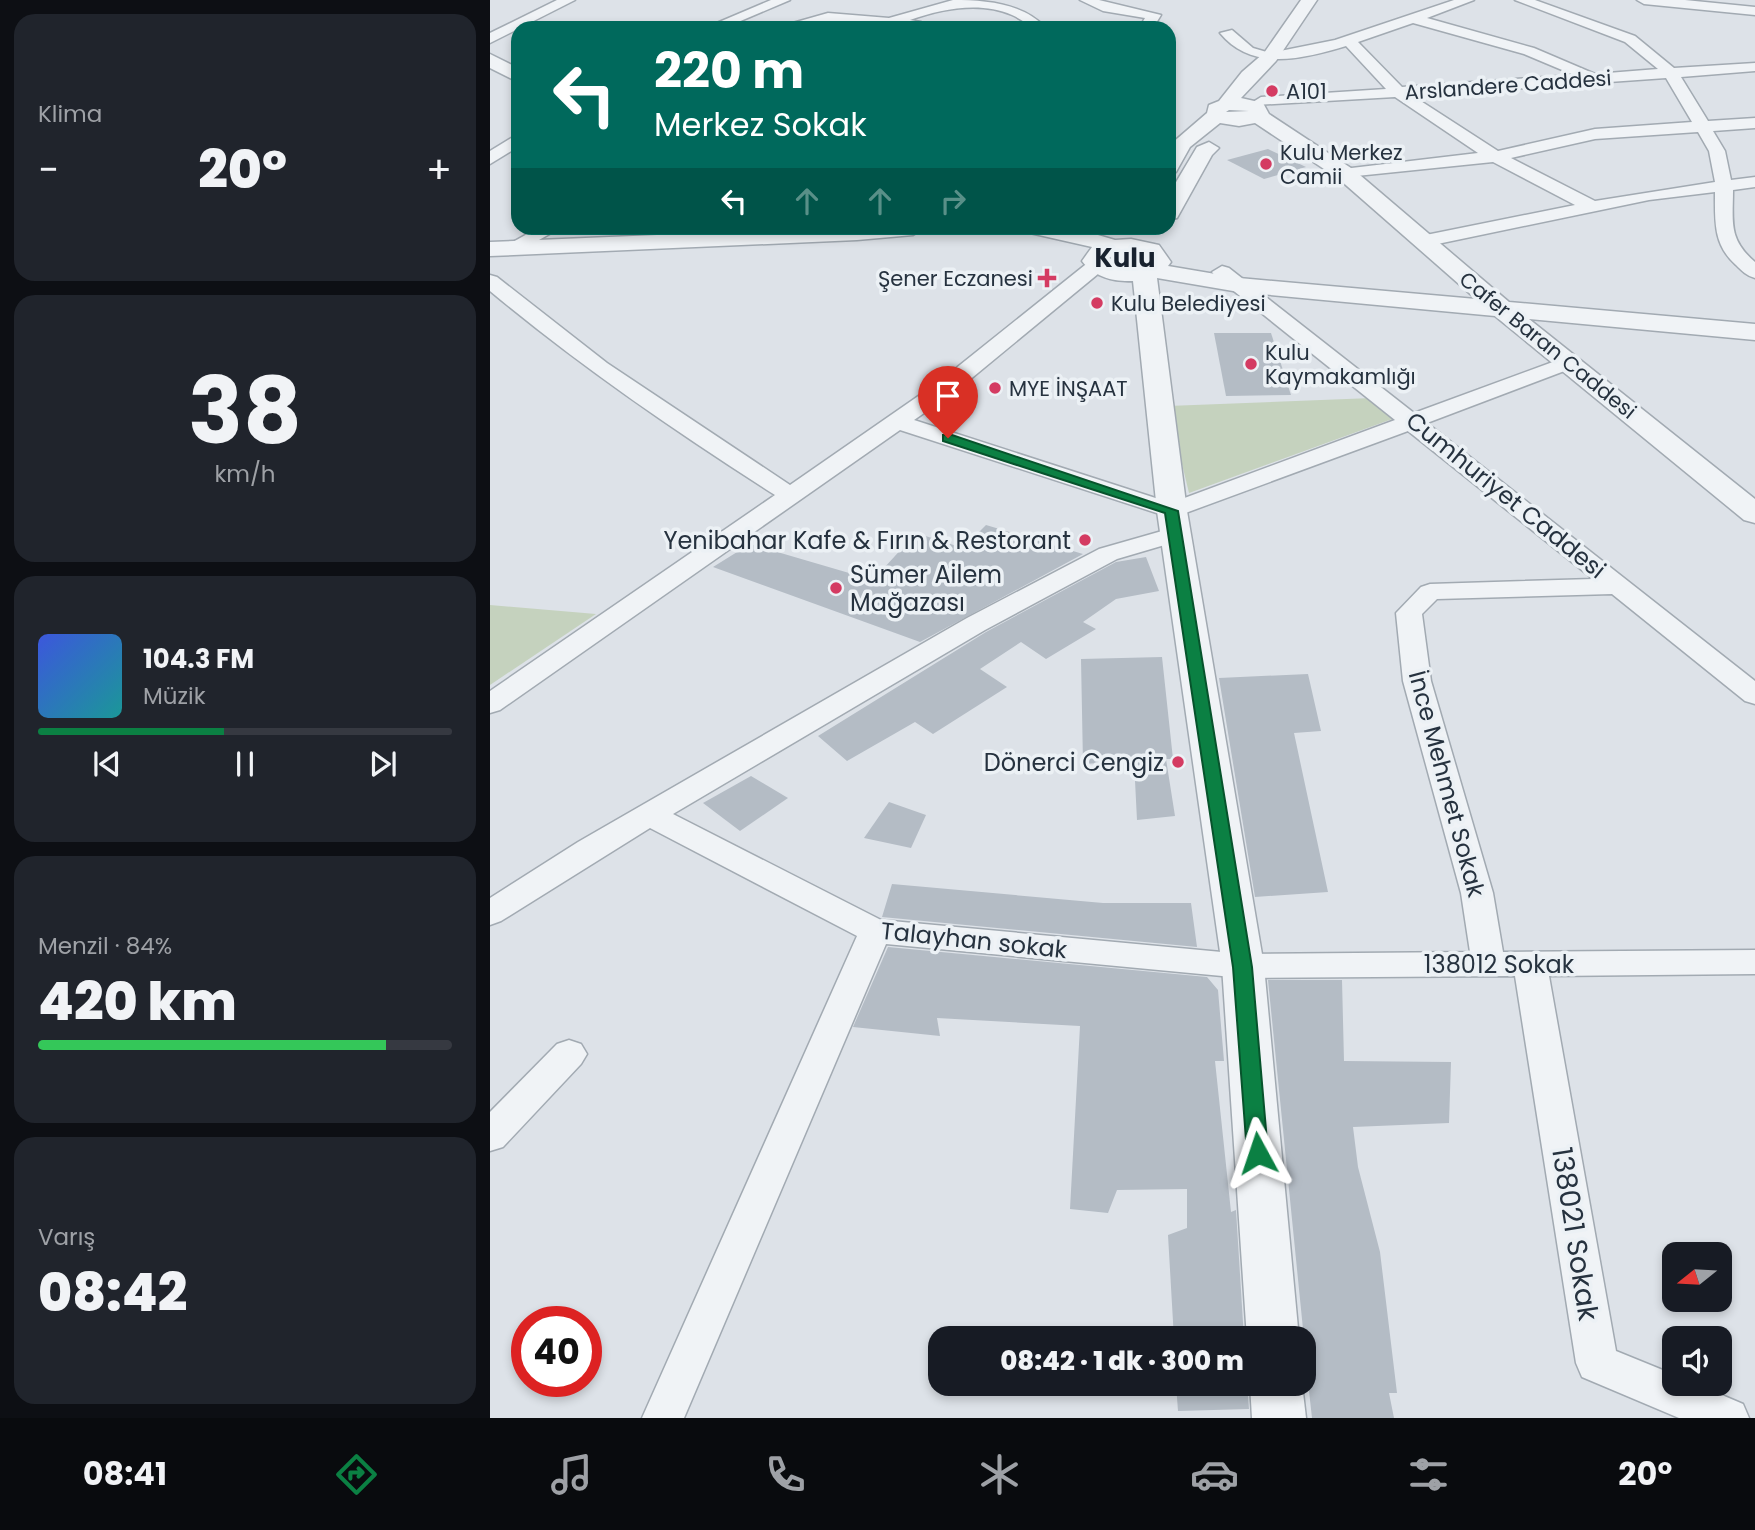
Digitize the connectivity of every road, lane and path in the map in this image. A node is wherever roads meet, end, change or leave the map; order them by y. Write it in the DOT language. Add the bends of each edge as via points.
graph roads {
  1 [pos="568,0"];
  2 [pos="783,0"];
  3 [pos="1087,0"];
  4 [pos="1309,0"];
  5 [pos="1467,0"];
  6 [pos="1522,0"];
  7 [pos="1644,0"];
  8 [pos="1731,0"];
  9 [pos="965,2"];
  10 [pos="1717,7"];
  11 [pos="1755,11"];
  12 [pos="1414,19"];
  13 [pos="526,21"];
  14 [pos="730,21"];
  15 [pos="811,21"];
  16 [pos="881,21"];
  17 [pos="897,21"];
  18 [pos="1033,21"];
  19 [pos="1150,21"];
  20 [pos="511,28"];
  21 [pos="1227,33"];
  22 [pos="490,39"];
  23 [pos="1349,41"];
  24 [pos="1270,57"];
  25 [pos="490,60"];
  26 [pos="1755,67"];
  27 [pos="511,72"];
  28 [pos="1671,73"];
  29 [pos="1594,78"];
  30 [pos="1400,93"];
  31 [pos="1221,110"];
  32 [pos="1258,111"];
  33 [pos="1755,123"];
  34 [pos="1703,128"];
  35 [pos="511,143"];
  36 [pos="1176,154"];
  37 [pos="1499,156"];
  38 [pos="490,159"];
  39 [pos="1343,174"];
  40 [pos="1755,182"];
  41 [pos="1724,186"];
  42 [pos="1176,201"];
  43 [pos="1592,206"];
  44 [pos="533,235"];
  45 [pos="810,235"];
  46 [pos="1077,235"];
  47 [pos="1158,235"];
  48 [pos="1125,240"];
  49 [pos="1423,242"];
  50 [pos="500,248"];
  51 [pos="1151,262"];
  52 [pos="1097,265"];
  53 [pos="1755,272"];
  54 [pos="1230,279"];
  55 [pos="490,281"];
  56 [pos="1504,312"];
  57 [pos="1755,332"];
  58 [pos="1568,363"];
  59 [pos="1413,421"];
  60 [pos="898,422"];
  61 [pos="792,496"];
  62 [pos="1755,514"];
  63 [pos="1174,522"];
  64 [pos="1620,586"];
  65 [pos="1755,695"];
  66 [pos="490,704"];
  67 [pos="649,815"];
  68 [pos="490,913"];
  69 [pos="875,931"];
  70 [pos="1755,962"];
  71 [pos="1489,964"];
  72 [pos="1530,964"];
  73 [pos="1243,967"];
  74 [pos="569,1054"];
  75 [pos="490,1136"];
  76 [pos="1272,1326"];
  77 [pos="1277,1396"];
  78 [pos="663,1418"];
  79 [pos="1279,1418"];
  80 [pos="1728,1418"];
  1 -- 13 [label="street"];
  2 -- 14 [label="street"];
  3 -- 19 [label="street" via="1154,15"];
  4 -- 24 [label="street"];
  5 -- 12 [label="street"];
  6 -- 28 [label="street" via="1630,39"];
  7 -- 10 [label="street"];
  8 -- 10 [label="street"];
  9 -- 17 [label="street"];
  9 -- 18 [label="street" via="1021,8"];
  10 -- 11 [label="street"];
  12 -- 23 [label="street"];
  12 -- 29 [label="street" via="1529,51"];
  15 -- 16 [label="street" via="828,17"];
  20 -- 22 [label="street"];
  21 -- 24 [label="street" via="1248,51"];
  23 -- 24 [label="street"];
  23 -- 30 [label="street"];
  24 -- 31 [label="street"];
  24 -- 32 [label="street"];
  25 -- 27 [label="street"];
  26 -- 28 [label="street, Arslandere Caddesi"];
  28 -- 29 [label="street, Arslandere Caddesi"];
  28 -- 34 [label="street"];
  29 -- 30 [label="street, Arslandere Caddesi"];
  30 -- 32 [label="street, Arslandere Caddesi"];
  30 -- 37 [label="street"];
  31 -- 32 [label="street, Cafer Baran Caddesi" via="1242,104"];
  31 -- 36 [label="street" via="1181,144"];
  32 -- 39 [label="street, Cafer Baran Caddesi"];
  32 -- 42 [label="street" via="1204,152"];
  33 -- 34 [label="street"];
  34 -- 37 [label="street" via="1595,134"];
  34 -- 41 [label="street" via="1717,151"];
  35 -- 38 [label="street"];
  37 -- 39 [label="street"];
  37 -- 43 [label="street"];
  39 -- 49 [label="street, Cafer Baran Caddesi"];
  40 -- 41 [label="street"];
  41 -- 43 [label="street"];
  41 -- 53 [label="street" via="1724,233 1732,252"];
  43 -- 49 [label="street"];
  44 -- 50 [label="street"];
  45 -- 50 [label="street"];
  46 -- 48 [label="street"];
  47 -- 51 [label="street"];
  48 -- 51 [label="street"];
  48 -- 52 [label="street" via="1098,253"];
  49 -- 56 [label="street, Cafer Baran Caddesi"];
  51 -- 52 [label="street" via="1121,273"];
  51 -- 54 [label="street"];
  51 -- 63 [label="street"];
  52 -- 60 [label="street"];
  54 -- 56 [label="street"];
  54 -- 59 [label="street, Cumhuriyet Caddesi"];
  55 -- 61 [label="street" via="538,322 692,433"];
  56 -- 57 [label="street"];
  56 -- 58 [label="street, Cafer Baran Caddesi"];
  58 -- 59 [label="street"];
  58 -- 62 [label="street, Cafer Baran Caddesi"];
  59 -- 63 [label="street"];
  59 -- 64 [label="street, Cumhuriyet Caddesi"];
  60 -- 61 [label="street"];
  60 -- 63 [label="street"];
  61 -- 66 [label="street"];
  63 -- 67 [label="street" via="1024,599"];
  63 -- 73 [label="street"];
  64 -- 65 [label="street, Cumhuriyet Caddesi"];
  64 -- 71 [label="street, İnce Mehmet Sokak" via="1430,592 1409,613 1417,681 1477,892"];
  67 -- 68 [label="street"];
  67 -- 69 [label="street, Talayhan sokak"];
  69 -- 73 [label="street, Talayhan sokak"];
  69 -- 78 [label="street"];
  70 -- 72 [label="street, 138012 Sokak"];
  71 -- 72 [label="street, 138012 Sokak"];
  71 -- 73 [label="street, 138012 Sokak"];
  72 -- 80 [label="street, 138021 Sokak" via="1597,1363"];
  73 -- 76 [label="street"];
  74 -- 75 [label="street"];
  77 -- 79 [label="street"];
}
